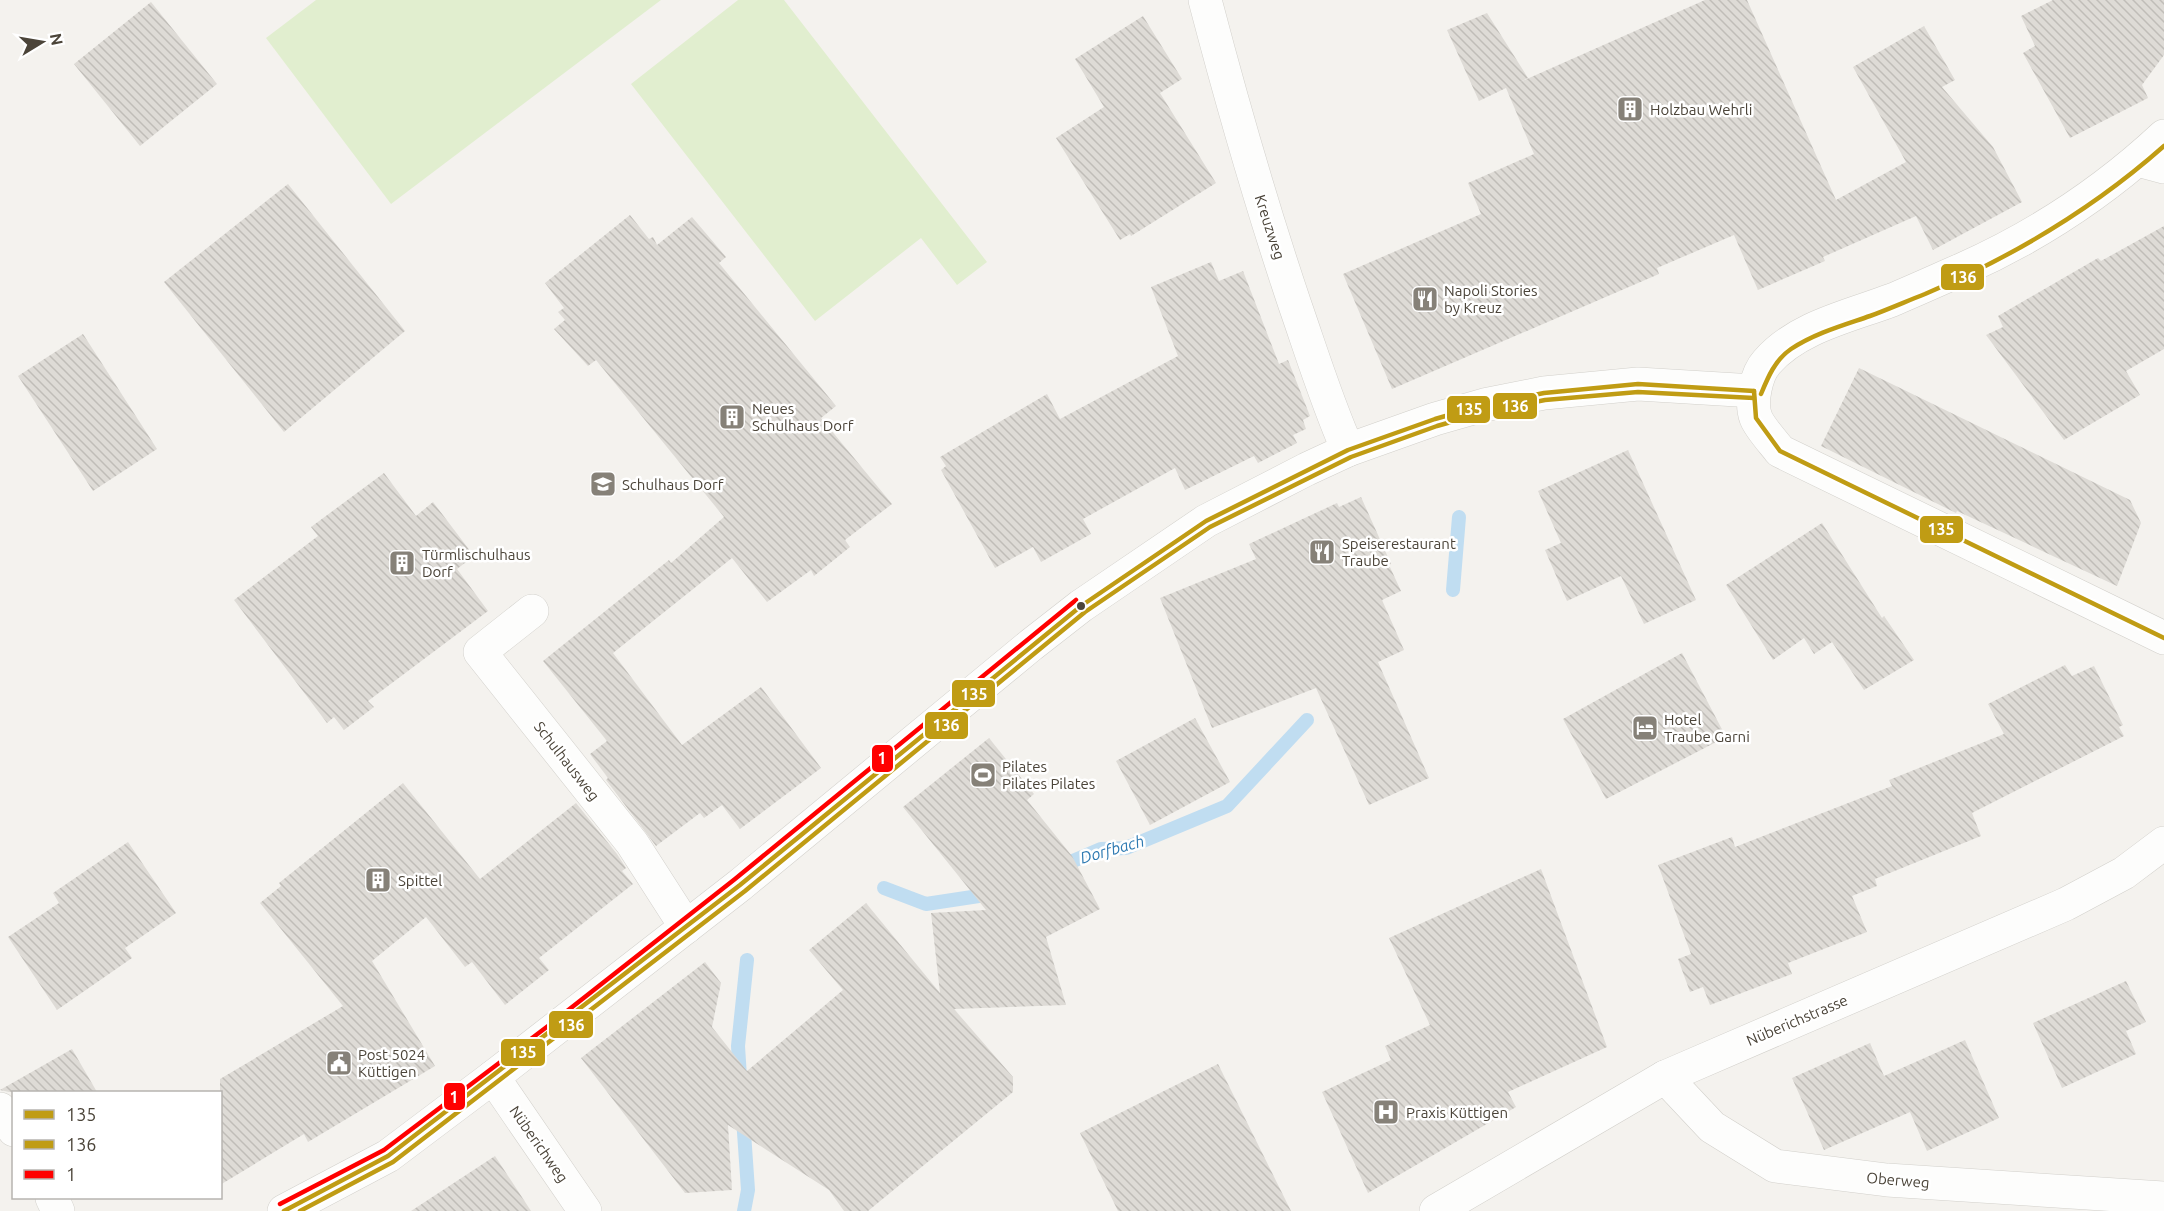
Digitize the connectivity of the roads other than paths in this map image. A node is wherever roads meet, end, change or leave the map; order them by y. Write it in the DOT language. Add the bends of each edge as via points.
graph roads {
  1 [pos="1205,0"];
  2 [pos="2164,136"];
  3 [pos="2151,164"];
  4 [pos="1754,391"];
  5 [pos="1348,450"];
  6 [pos="532,611"];
  7 [pos="2164,638"];
  8 [pos="2164,843"];
  9 [pos="686,927"];
  10 [pos="493,1077"];
  11 [pos="1665,1077"];
  12 [pos="0,1109"];
  13 [pos="12,1127"];
  14 [pos="2164,1198"];
  15 [pos="284,1211"];
  16 [pos="585,1211"];
  17 [pos="1436,1211"];
  1 -- 5 [label="street, Kreuzweg" via="1268,224"];
  2 -- 3 [label="street"];
  3 -- 4 [label="street" via="2092,195 2020,241 1786,343 1765,364"];
  4 -- 5 [label="street" via="1638,384 1544,393 1435,419"];
  4 -- 7 [label="street" via="1756,418 1780,452"];
  5 -- 9 [label="street" via="1206,521 1082,606"];
  6 -- 9 [label="street, Schulhausweg" via="480,652 632,843"];
  8 -- 11 [label="street, Nüberichstrasse" via="2124,873 2066,904"];
  9 -- 10 [label="street"];
  10 -- 15 [label="street" via="388,1156"];
  10 -- 16 [label="street, Nüberichweg"];
  11 -- 14 [label="street, Oberweg" via="1712,1128 1775,1166 1887,1180"];
  11 -- 17 [label="street, Nüberichstrasse"];
  12 -- 13 [label="street"];
}
